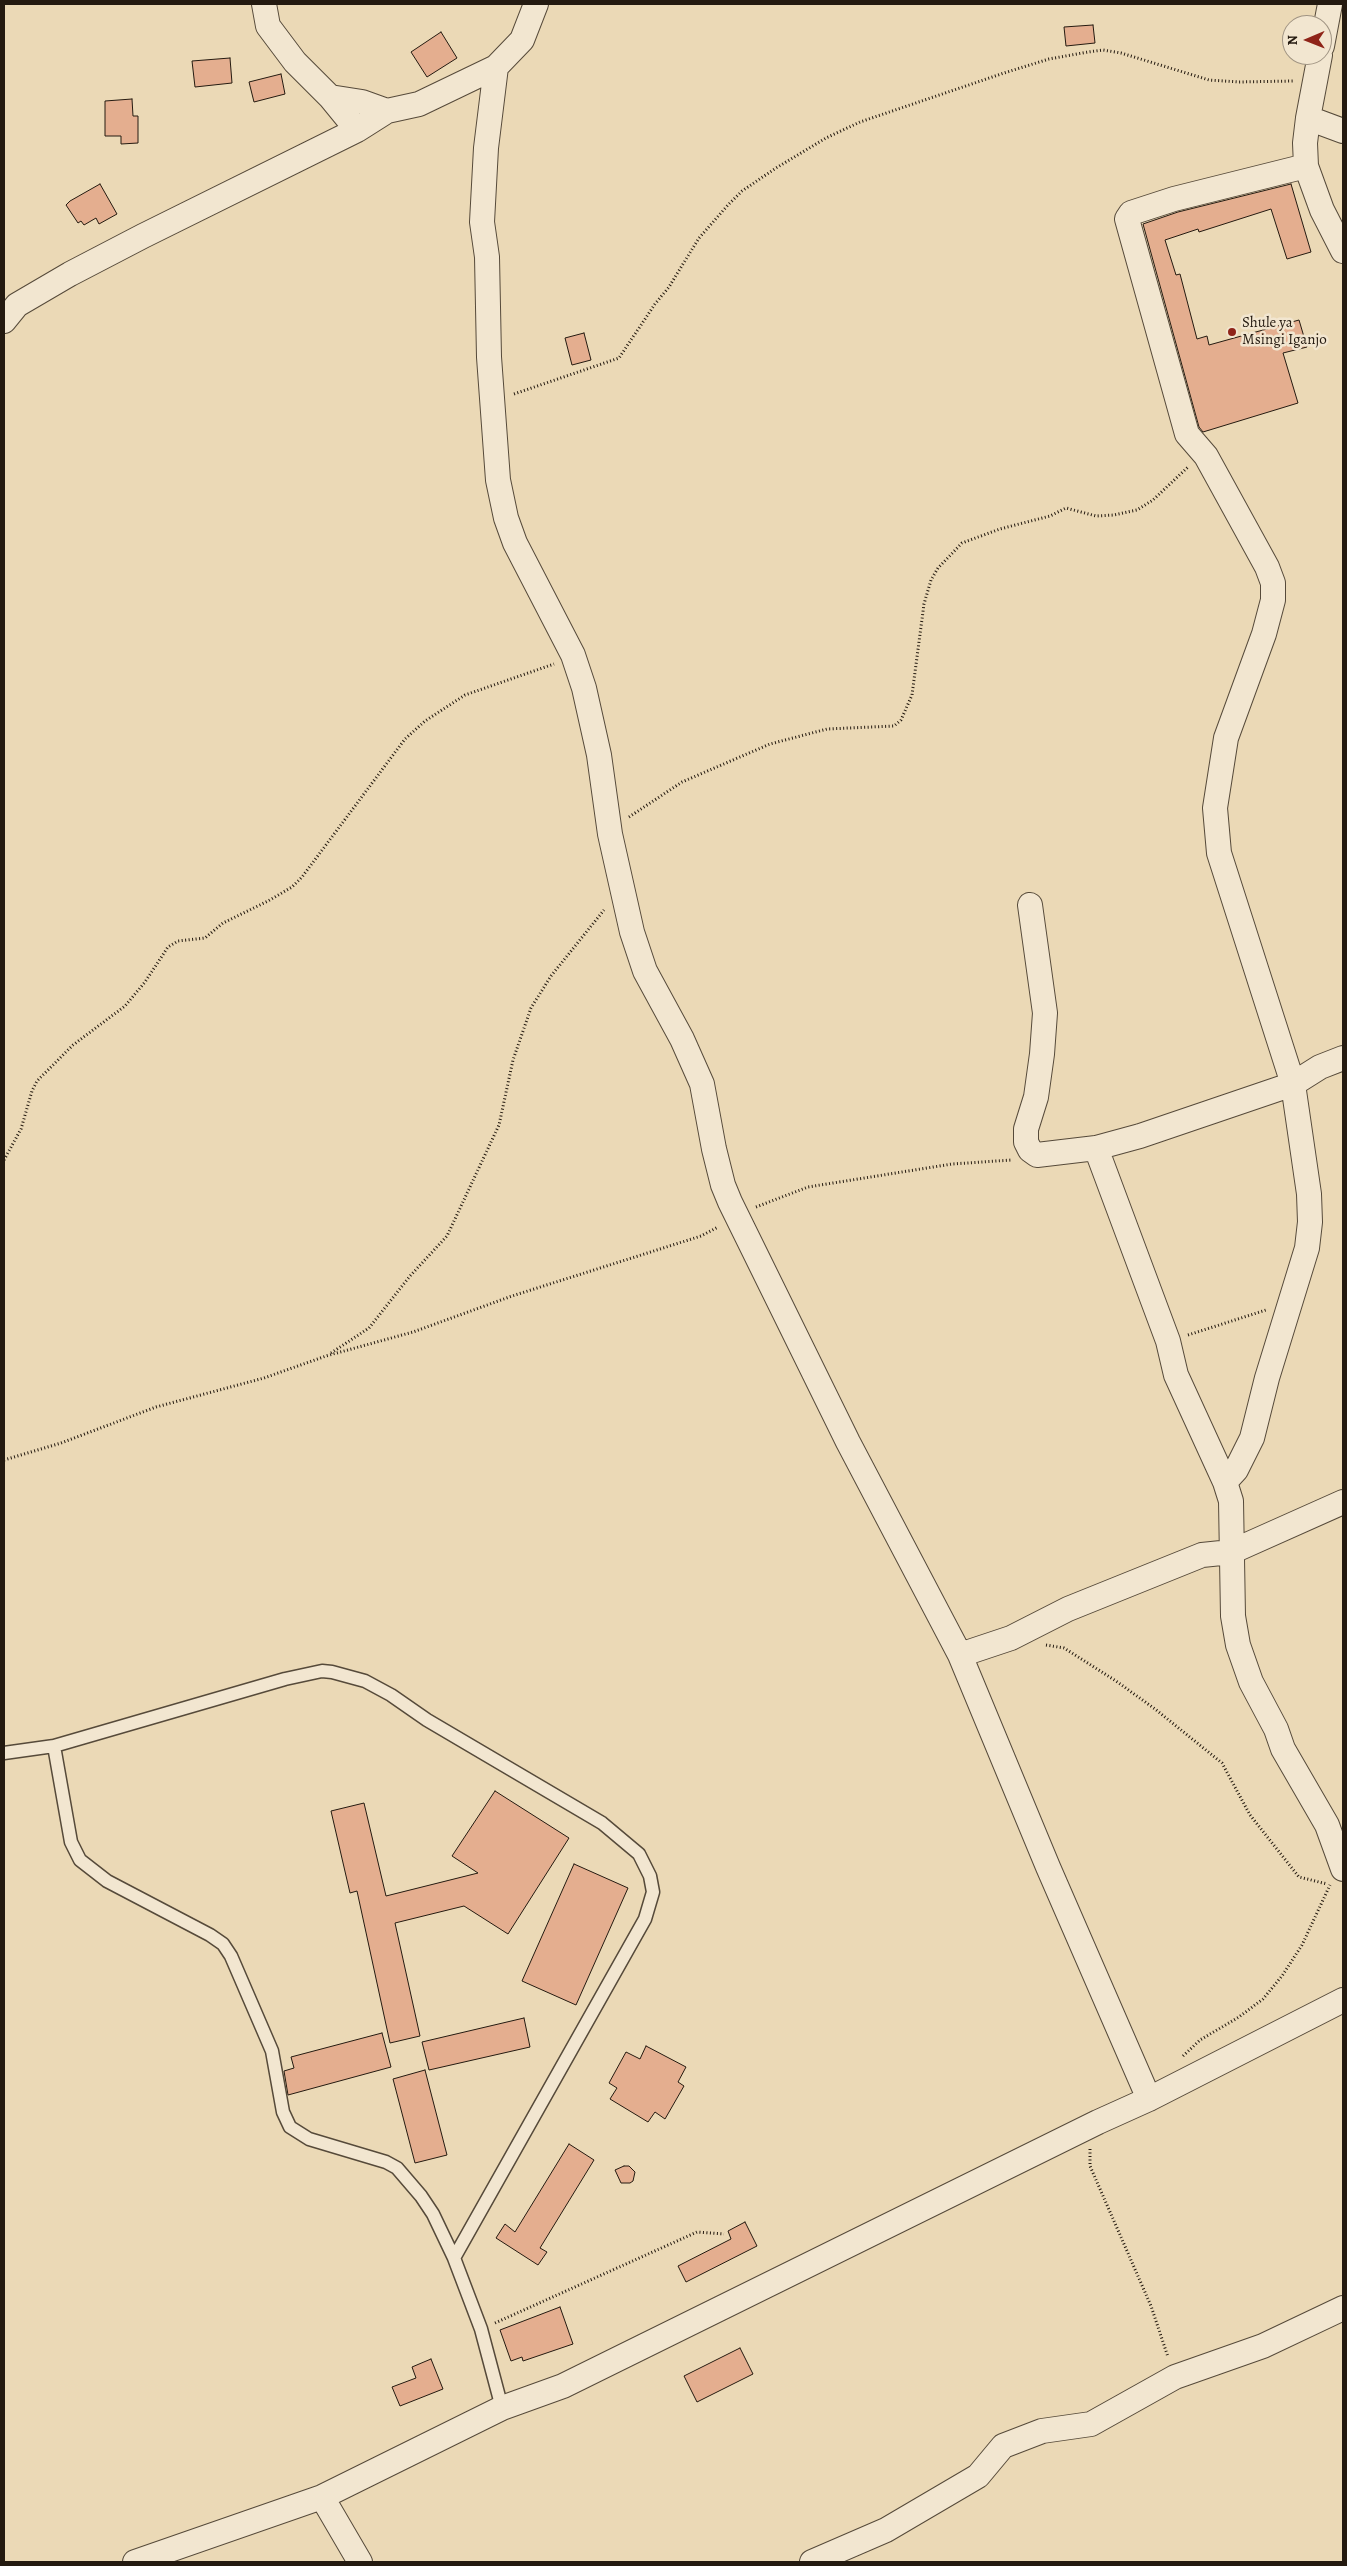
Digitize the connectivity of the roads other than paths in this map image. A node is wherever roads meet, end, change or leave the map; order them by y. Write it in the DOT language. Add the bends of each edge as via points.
graph roads {
  1 [pos="264,4"];
  2 [pos="536,4"];
  3 [pos="1318,65"];
  4 [pos="496,67"];
  5 [pos="330,97"];
  6 [pos="387,111"];
  7 [pos="1308,118"];
  8 [pos="357,130"];
  9 [pos="1343,131"];
  10 [pos="1306,166"];
  11 [pos="1342,245"];
  12 [pos="4,321"];
  13 [pos="1030,905"];
  14 [pos="1343,1058"];
  15 [pos="1293,1084"];
  16 [pos="1096,1148"];
  17 [pos="1225,1482"];
  18 [pos="1343,1502"];
  19 [pos="1231,1552"];
  20 [pos="960,1655"];
  21 [pos="54,1746"];
  22 [pos="4,1753"];
  23 [pos="1338,1873"];
  24 [pos="1343,2000"];
  25 [pos="1150,2099"];
  26 [pos="454,2258"];
  27 [pos="1343,2308"];
  28 [pos="502,2408"];
  29 [pos="322,2497"];
  30 [pos="135,2562"];
  31 [pos="360,2562"];
  32 [pos="812,2562"];
  1 -- 5 [label="street" via="268,26 295,62"];
  2 -- 4 [label="street" via="522,40"];
  3 -- 7 [label="street"];
  4 -- 6 [label="street" via="419,104"];
  4 -- 20 [label="street" via="482,222 487,257 497,472 506,518 573,655 584,688 599,756 621,890 645,971 702,1084 723,1185 848,1442"];
  5 -- 6 [label="street" via="362,102"];
  5 -- 8 [label="street"];
  6 -- 8 [label="street"];
  7 -- 9 [label="street"];
  7 -- 10 [label="street"];
  8 -- 12 [label="street" via="70,274 17,306"];
  10 -- 11 [label="street" via="1322,210"];
  10 -- 15 [label="street" via="1174,200 1127,216 1187,434 1206,456 1268,568 1275,592 1264,634 1226,738 1214,808 1219,852"];
  13 -- 16 [label="street" via="1044,1013 1042,1054 1026,1142 1037,1155"];
  14 -- 15 [label="street"];
  15 -- 16 [label="street"];
  15 -- 17 [label="street" via="1309,1194 1307,1248 1252,1438 1236,1470"];
  16 -- 17 [label="street" via="1168,1341 1176,1374"];
  17 -- 19 [label="street" via="1231,1501"];
  18 -- 19 [label="street"];
  19 -- 20 [label="street" via="1202,1555 1068,1609 1011,1638"];
  19 -- 23 [label="street" via="1233,1616 1244,1663 1283,1749 1327,1825"];
  20 -- 25 [label="street" via="1048,1867"];
  21 -- 22 [label="lane"];
  21 -- 26 [label="lane" via="71,1842 80,1860 107,1881 192,1923 223,1944 241,1975 272,2052 287,2123 309,2139 397,2168 422,2196"];
  21 -- 26 [label="lane" via="293,1677 332,1672 366,1680 427,1720 602,1823 640,1854 652,1883 652,1899 647,1914"];
  24 -- 25 [label="street"];
  25 -- 28 [label="street" via="563,2386"];
  26 -- 28 [label="lane" via="480,2329"];
  27 -- 32 [label="street" via="1263,2346 1175,2377 1091,2424 1042,2431 1003,2446 978,2476 886,2530"];
  28 -- 29 [label="street"];
  29 -- 30 [label="street"];
  29 -- 31 [label="street"];
}
